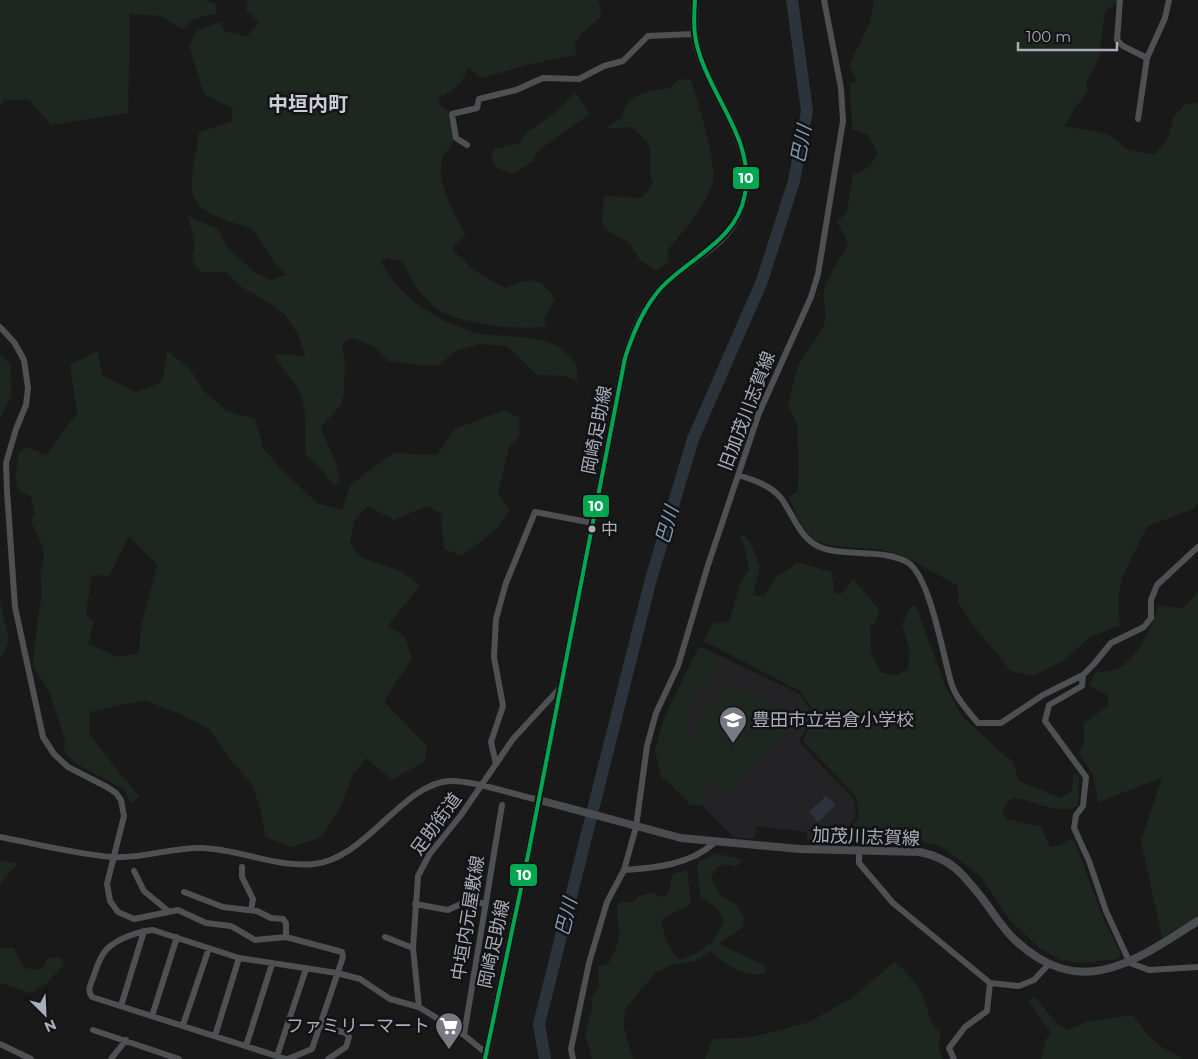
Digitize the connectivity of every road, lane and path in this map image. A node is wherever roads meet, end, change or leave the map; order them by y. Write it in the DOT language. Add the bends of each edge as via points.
graph roads {
  1 [pos="696,0"];
  2 [pos="824,0"];
  3 [pos="1120,0"];
  4 [pos="1169,0"];
  5 [pos="694,34"];
  6 [pos="1147,58"];
  7 [pos="1138,119"];
  8 [pos="467,145"];
  9 [pos="0,327"];
  10 [pos="738,475"];
  11 [pos="593,523"];
  12 [pos="1198,547"];
  13 [pos="1083,675"];
  14 [pos="560,688"];
  15 [pos="496,764"];
  16 [pos="481,787"];
  17 [pos="539,800"];
  18 [pos="502,805"];
  19 [pos="633,826"];
  20 [pos="0,837"];
  21 [pos="714,843"];
  22 [pos="859,851"];
  23 [pos="113,857"];
  24 [pos="242,867"];
  25 [pos="624,870"];
  26 [pos="134,872"];
  27 [pos="184,892"];
  28 [pos="415,904"];
  29 [pos="485,904"];
  30 [pos="167,910"];
  31 [pos="251,910"];
  32 [pos="1198,921"];
  33 [pos="144,930"];
  34 [pos="177,937"];
  35 [pos="286,937"];
  36 [pos="385,937"];
  37 [pos="208,948"];
  38 [pos="413,948"];
  39 [pos="240,958"];
  40 [pos="1130,963"];
  41 [pos="272,964"];
  42 [pos="1048,965"];
  43 [pos="1198,966"];
  44 [pos="306,970"];
  45 [pos="337,973"];
  46 [pos="990,983"];
  47 [pos="121,1006"];
  48 [pos="419,1007"];
  49 [pos="152,1016"];
  50 [pos="183,1025"];
  51 [pos="321,1026"];
  52 [pos="94,1030"];
  53 [pos="464,1035"];
  54 [pos="215,1036"];
  55 [pos="126,1040"];
  56 [pos="0,1044"];
  57 [pos="246,1046"];
  58 [pos="277,1056"];
  59 [pos="486,1056"];
  60 [pos="31,1059"];
  61 [pos="111,1059"];
  62 [pos="179,1059"];
  63 [pos="287,1059"];
  64 [pos="328,1059"];
  65 [pos="572,1059"];
  66 [pos="954,1059"];
  1 -- 5 [label="main road, 岡崎足助線"];
  2 -- 10 [label="street, 旧加茂川志賀線" via="841,88 843,121 818,274 811,297 768,391"];
  3 -- 6 [label="street" via="1117,40"];
  4 -- 6 [label="street" via="1165,18"];
  5 -- 8 [label="street" via="648,36 623,61 604,66 579,79 543,78 516,90 479,99 478,108 452,114 456,138"];
  5 -- 11 [label="main road, 岡崎足助線" via="699,56 738,139 746,170 745,194 723,239 662,287 639,318 625,358"];
  6 -- 7 [label="street"];
  9 -- 23 [label="street" via="24,360 28,388 26,405 6,463 15,607 32,693 43,737 54,754 68,767 116,792 121,800 124,816"];
  10 -- 13 [label="street" via="756,480 781,498 814,544 829,550 879,553 908,563 917,571 943,644 951,684 978,723 1001,723 1043,695"];
  10 -- 19 [label="street, 旧加茂川志賀線" via="678,666 656,712"];
  11 -- 14 [label="main road, 岡崎足助線"];
  11 -- 15 [label="street" via="535,512 506,583 496,619 494,657 503,706 491,742"];
  12 -- 13 [label="street" via="1157,585 1151,600 1151,618 1144,627 1111,643"];
  13 -- 40 [label="street" via="1082,686 1049,705 1045,721 1086,777 1084,800 1074,828"];
  14 -- 15 [label="street, 足助街道" via="513,739"];
  14 -- 17 [label="main road, 岡崎足助線"];
  15 -- 16 [label="street, 足助街道"];
  16 -- 17 [label="street"];
  16 -- 23 [label="street" via="451,781 435,784 419,793 345,853 326,862 289,864 201,848"];
  16 -- 28 [label="street, 足助街道" via="429,855 418,876"];
  17 -- 19 [label="main road, 加茂川志賀線"];
  17 -- 59 [label="main road, 岡崎足助線"];
  18 -- 29 [label="street, 中垣内元屋敷線"];
  19 -- 21 [label="main road, 加茂川志賀線"];
  19 -- 25 [label="street, 旧加茂川志賀線"];
  20 -- 23 [label="street"];
  21 -- 22 [label="main road, 加茂川志賀線"];
  21 -- 25 [label="street" via="706,850 662,868"];
  22 -- 42 [label="main road, 加茂川志賀線" via="920,852 946,860 957,868 1014,939"];
  22 -- 46 [label="street" via="859,863 892,903"];
  23 -- 30 [label="street" via="107,893 116,910 134,919"];
  24 -- 31 [label="street" via="242,877 253,899"];
  25 -- 65 [label="street, 旧加茂川志賀線" via="607,902 589,963 571,1049"];
  26 -- 30 [label="street" via="144,890"];
  27 -- 31 [label="street" via="223,907"];
  28 -- 29 [label="street" via="448,910 469,900"];
  28 -- 38 [label="street, 足助街道"];
  29 -- 53 [label="street, 中垣内元屋敷線"];
  30 -- 35 [label="street" via="183,911 206,924 231,926 255,940"];
  31 -- 35 [label="street" via="283,919"];
  32 -- 40 [label="main road, 加茂川志賀線"];
  33 -- 34 [label="street"];
  33 -- 47 [label="street"];
  33 -- 47 [label="street" via="107,949 99,960 89,989 92,997"];
  34 -- 37 [label="street"];
  34 -- 49 [label="street"];
  35 -- 45 [label="street" via="342,952"];
  36 -- 38 [label="street"];
  37 -- 39 [label="street"];
  37 -- 50 [label="street"];
  38 -- 48 [label="street, 足助街道"];
  39 -- 41 [label="street"];
  39 -- 54 [label="street"];
  40 -- 42 [label="main road, 加茂川志賀線" via="1093,971"];
  40 -- 43 [label="street" via="1149,970"];
  41 -- 44 [label="street"];
  41 -- 57 [label="street"];
  42 -- 46 [label="street" via="1034,980 1019,986"];
  44 -- 45 [label="street"];
  44 -- 58 [label="street"];
  45 -- 48 [label="street" via="360,979 390,999"];
  45 -- 51 [label="street"];
  46 -- 66 [label="street" via="987,1011 965,1027 949,1048"];
  47 -- 49 [label="street"];
  48 -- 53 [label="street"];
  49 -- 50 [label="street"];
  50 -- 54 [label="street"];
  51 -- 63 [label="street" via="312,1049"];
  51 -- 64 [label="street" via="349,1037 346,1047"];
  52 -- 55 [label="street"];
  53 -- 59 [label="street"];
  54 -- 57 [label="street"];
  55 -- 61 [label="street"];
  55 -- 62 [label="street"];
  56 -- 60 [label="street"];
  57 -- 58 [label="street"];
  58 -- 63 [label="street"];
}
